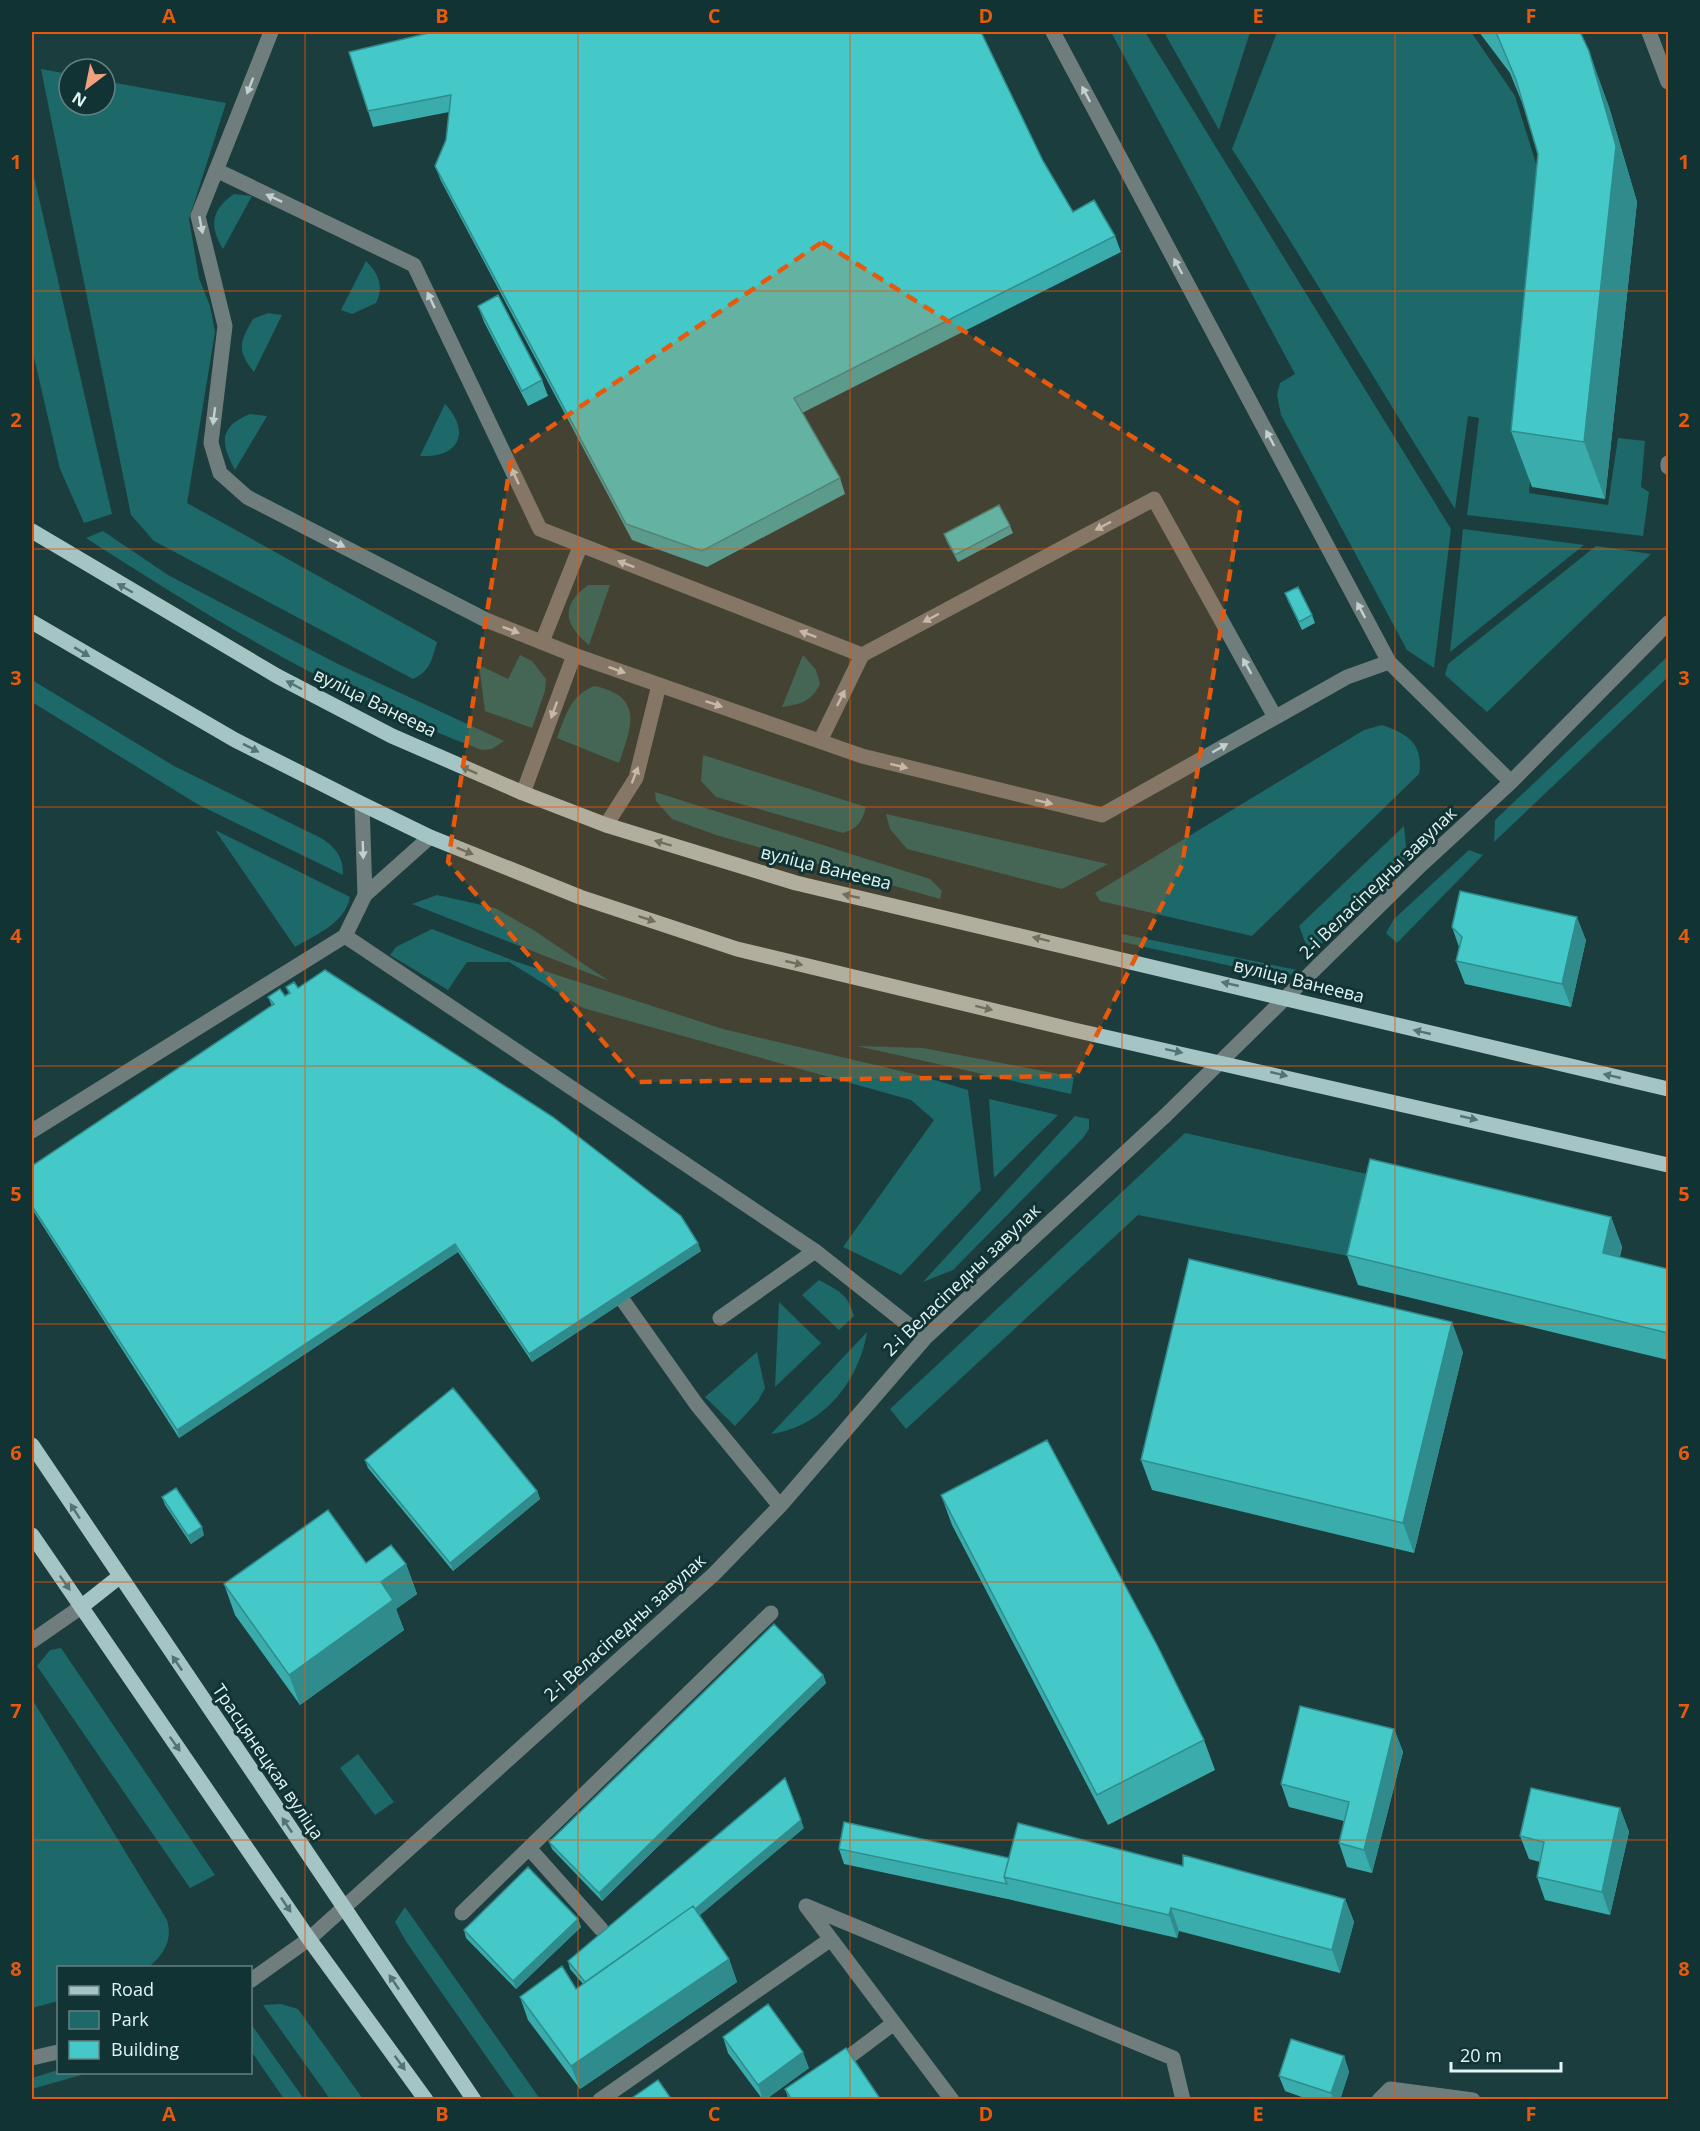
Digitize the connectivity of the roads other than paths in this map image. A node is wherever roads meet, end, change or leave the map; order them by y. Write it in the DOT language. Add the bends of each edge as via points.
graph roads {
  1 [pos="271,32"];
  2 [pos="1053,32"];
  3 [pos="1649,32"];
  4 [pos="1668,82"];
  5 [pos="216,170"];
  6 [pos="32,531"];
  7 [pos="580,547"];
  8 [pos="32,622"];
  9 [pos="1668,623"];
  10 [pos="542,642"];
  11 [pos="574,655"];
  12 [pos="862,655"];
  13 [pos="1389,662"];
  14 [pos="659,685"];
  15 [pos="1275,717"];
  16 [pos="820,741"];
  17 [pos="1511,782"];
  18 [pos="523,793"];
  19 [pos="362,804"];
  20 [pos="606,825"];
  21 [pos="430,837"];
  22 [pos="365,895"];
  23 [pos="345,936"];
  24 [pos="1287,997"];
  25 [pos="1222,1062"];
  26 [pos="1668,1089"];
  27 [pos="32,1131"];
  28 [pos="1668,1165"];
  29 [pos="815,1251"];
  30 [pos="624,1302"];
  31 [pos="720,1318"];
  32 [pos="925,1338"];
  33 [pos="32,1445"];
  34 [pos="780,1506"];
  35 [pos="32,1535"];
  36 [pos="118,1577"];
  37 [pos="81,1607"];
  38 [pos="771,1613"];
  39 [pos="32,1641"];
  40 [pos="529,1848"];
  41 [pos="344,1909"];
  42 [pos="462,1913"];
  43 [pos="601,1929"];
  44 [pos="309,1939"];
  45 [pos="831,1939"];
  46 [pos="252,1980"];
  47 [pos="894,2023"];
  48 [pos="57,2052"];
  49 [pos="32,2058"];
  50 [pos="820,2079"];
  51 [pos="426,2100"];
  52 [pos="474,2100"];
  53 [pos="600,2100"];
  54 [pos="952,2100"];
  55 [pos="1183,2100"];
  56 [pos="1380,2100"];
  57 [pos="1473,2100"];
  1 -- 5 [label="street, one-way"];
  13 -- 2 [label="street, one-way"];
  3 -- 4 [label="street"];
  7 -- 5 [label="street, one-way" via="540,529 414,265"];
  5 -- 10 [label="street, one-way" via="198,216 225,326 211,443 220,473 247,497 486,620"];
  18 -- 6 [label="main road, вуліца Ванеева, one-way" via="392,736 277,676"];
  7 -- 10 [label="street"];
  12 -- 7 [label="street, one-way"];
  8 -- 19 [label="main road, one-way" via="235,740"];
  9 -- 17 [label="street, 2-і Веласіпедны завулак"];
  10 -- 11 [label="street"];
  11 -- 14 [label="street, one-way"];
  11 -- 18 [label="street, one-way"];
  15 -- 12 [label="street, one-way" via="1154,499"];
  16 -- 12 [label="street, one-way"];
  13 -- 15 [label="street" via="1347,677"];
  13 -- 17 [label="street"];
  14 -- 16 [label="street, one-way"];
  20 -- 14 [label="street, one-way" via="636,778"];
  16 -- 15 [label="street, one-way" via="873,759 1102,815"];
  17 -- 24 [label="street, 2-і Веласіпедны завулак"];
  18 -- 20 [label="main road, вуліца Ванеева"];
  19 -- 21 [label="main road"];
  19 -- 22 [label="street, one-way"];
  24 -- 20 [label="main road, вуліца Ванеева, one-way" via="796,883"];
  21 -- 22 [label="street"];
  21 -- 25 [label="main road, one-way" via="580,897 737,949"];
  22 -- 23 [label="street"];
  23 -- 27 [label="street"];
  23 -- 29 [label="street"];
  24 -- 25 [label="street, 2-і Веласіпедны завулак"];
  26 -- 24 [label="main road, вуліца Ванеева, one-way"];
  25 -- 28 [label="main road, one-way"];
  25 -- 32 [label="street, 2-і Веласіпедны завулак"];
  29 -- 31 [label="street"];
  29 -- 32 [label="street"];
  30 -- 34 [label="street" via="697,1405"];
  32 -- 34 [label="street, 2-і Веласіпедны завулак"];
  36 -- 33 [label="main road, Трасцянецкая вуліца, one-way"];
  34 -- 41 [label="street, 2-і Веласіпедны завулак" via="714,1574"];
  35 -- 37 [label="main road, one-way"];
  36 -- 37 [label="main road"];
  41 -- 36 [label="main road, Трасцянецкая вуліца, one-way"];
  37 -- 39 [label="street"];
  37 -- 44 [label="main road, one-way"];
  38 -- 40 [label="street"];
  40 -- 42 [label="street"];
  40 -- 43 [label="street"];
  41 -- 44 [label="street, 2-і Веласіпедны завулак"];
  52 -- 41 [label="main road, Трасцянецкая вуліца, one-way"];
  44 -- 46 [label="street, 2-і Веласіпедны завулак"];
  44 -- 51 [label="main road, one-way"];
  45 -- 47 [label="street"];
  45 -- 53 [label="street"];
  45 -- 55 [label="street" via="806,1906 1173,2058"];
  47 -- 50 [label="street"];
  47 -- 54 [label="street"];
  48 -- 49 [label="street"];
  56 -- 57 [label="street" via="1390,2089"];
}
